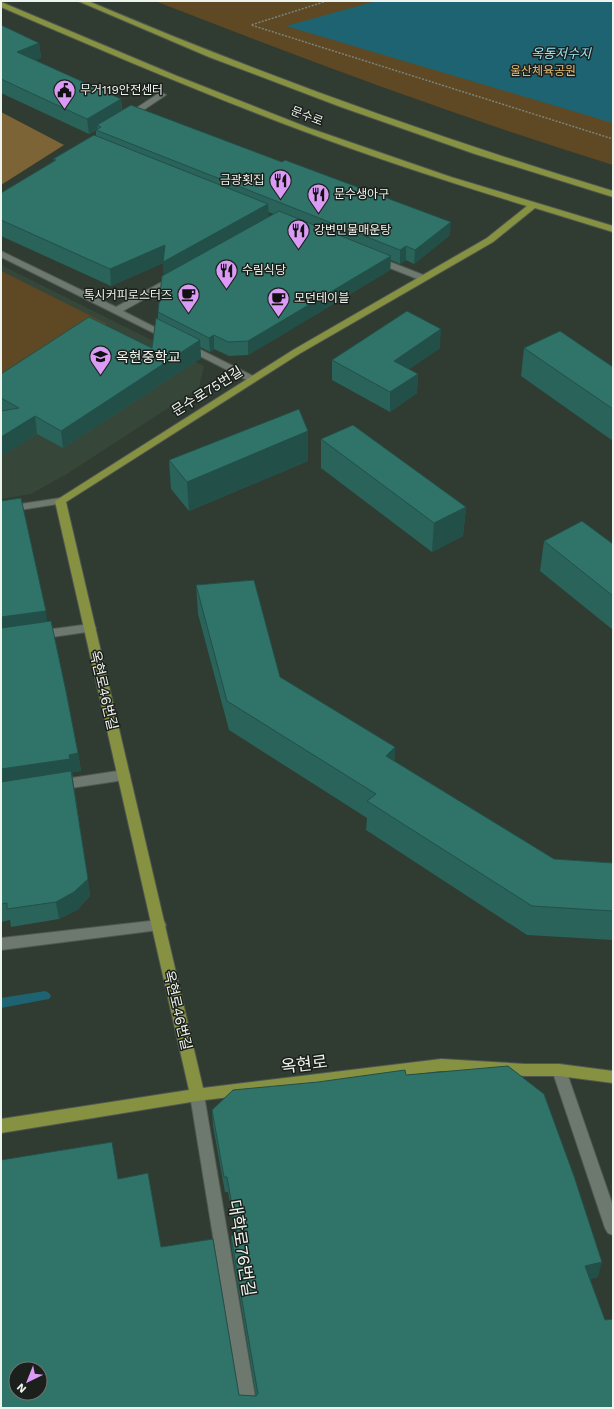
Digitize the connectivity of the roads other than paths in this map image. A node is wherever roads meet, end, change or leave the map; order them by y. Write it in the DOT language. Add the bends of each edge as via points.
graph roads {
  1 [pos="82,1"];
  2 [pos="1,4"];
  3 [pos="162,95"];
  4 [pos="117,123"];
  5 [pos="613,194"];
  6 [pos="534,205"];
  7 [pos="613,229"];
  8 [pos="1,254"];
  9 [pos="366,255"];
  10 [pos="185,273"];
  11 [pos="423,278"];
  12 [pos="118,310"];
  13 [pos="252,379"];
  14 [pos="60,501"];
  15 [pos="1,510"];
  16 [pos="90,628"];
  17 [pos="23,638"];
  18 [pos="124,775"];
  19 [pos="47,787"];
  20 [pos="159,925"];
  21 [pos="1,944"];
  22 [pos="559,1070"];
  23 [pos="613,1077"];
  24 [pos="197,1095"];
  25 [pos="1,1126"];
  26 [pos="613,1228"];
  27 [pos="249,1408"];
  1 -- 5 [label="main road, 문수로" via="279,82 387,121"];
  2 -- 6 [label="main road, 문수로" via="111,52 350,146"];
  3 -- 4 [label="street"];
  6 -- 7 [label="main road, 문수로"];
  6 -- 11 [label="main road, 문수로75번길" via="490,240"];
  8 -- 12 [label="street"];
  9 -- 11 [label="street"];
  10 -- 12 [label="street"];
  11 -- 13 [label="main road, 문수로75번길"];
  12 -- 13 [label="street"];
  13 -- 14 [label="main road, 문수로75번길"];
  14 -- 15 [label="street, 문수로75번길"];
  14 -- 16 [label="main road, 옥현로46번길"];
  16 -- 17 [label="street"];
  16 -- 18 [label="main road, 옥현로46번길"];
  18 -- 19 [label="street"];
  18 -- 20 [label="main road, 옥현로46번길"];
  20 -- 21 [label="street"];
  20 -- 24 [label="main road, 옥현로46번길"];
  22 -- 23 [label="main road, 옥현로"];
  22 -- 24 [label="main road, 옥현로" via="441,1065"];
  22 -- 26 [label="street"];
  24 -- 25 [label="main road, 옥현로"];
  24 -- 27 [label="street, 대학로76번길"];
}
